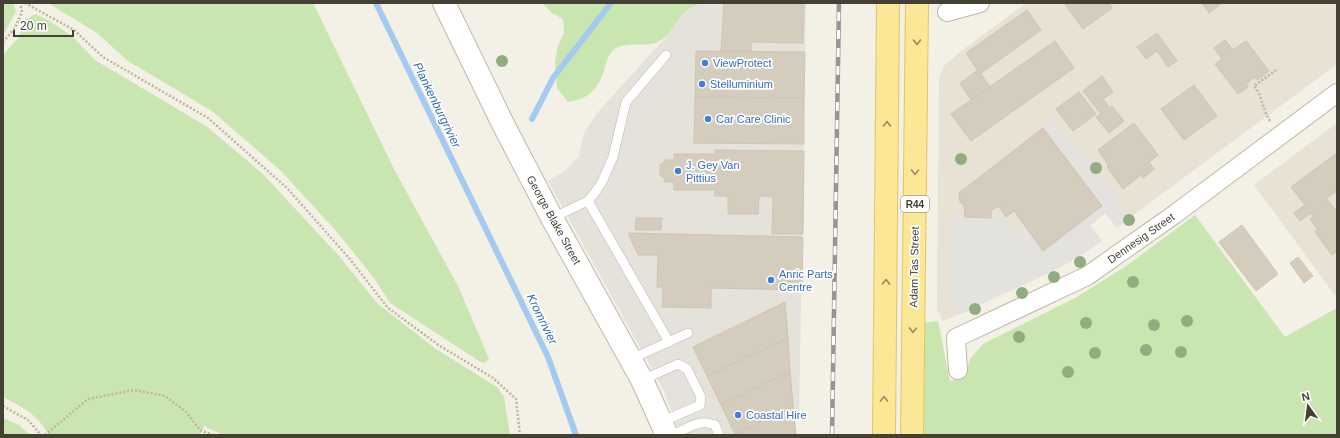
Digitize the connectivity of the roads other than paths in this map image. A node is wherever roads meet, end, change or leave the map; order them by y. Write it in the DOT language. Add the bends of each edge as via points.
graph roads {
  1 [pos="444,3"];
  2 [pos="888,3"];
  3 [pos="917,3"];
  4 [pos="980,3"];
  5 [pos="947,12"];
  6 [pos="666,55"];
  7 [pos="1337,93"];
  8 [pos="588,201"];
  9 [pos="552,218"];
  10 [pos="688,333"];
  11 [pos="669,342"];
  12 [pos="631,359"];
  13 [pos="958,370"];
  14 [pos="642,380"];
  15 [pos="667,431"];
  16 [pos="719,435"];
  17 [pos="884,435"];
  18 [pos="912,435"];
  1 -- 9 [label="street, George Blake Street"];
  17 -- 2 [label="main road, R44, one-way"];
  3 -- 18 [label="main road, Adam Tas Street / R44, one-way"];
  4 -- 5 [label="street"];
  6 -- 8 [label="lane" via="626,102 612,157 602,182"];
  7 -- 13 [label="street, Dennesig Street" via="1087,276 956,338"];
  8 -- 9 [label="lane"];
  8 -- 11 [label="lane"];
  9 -- 12 [label="street, George Blake Street"];
  10 -- 11 [label="lane"];
  11 -- 12 [label="lane"];
  12 -- 14 [label="street, George Blake Street"];
  14 -- 15 [label="street, George Blake Street"];
  14 -- 15 [label="lane" via="678,364 687,369 701,397 700,405"];
  15 -- 16 [label="lane" via="709,422 715,425"];
}
